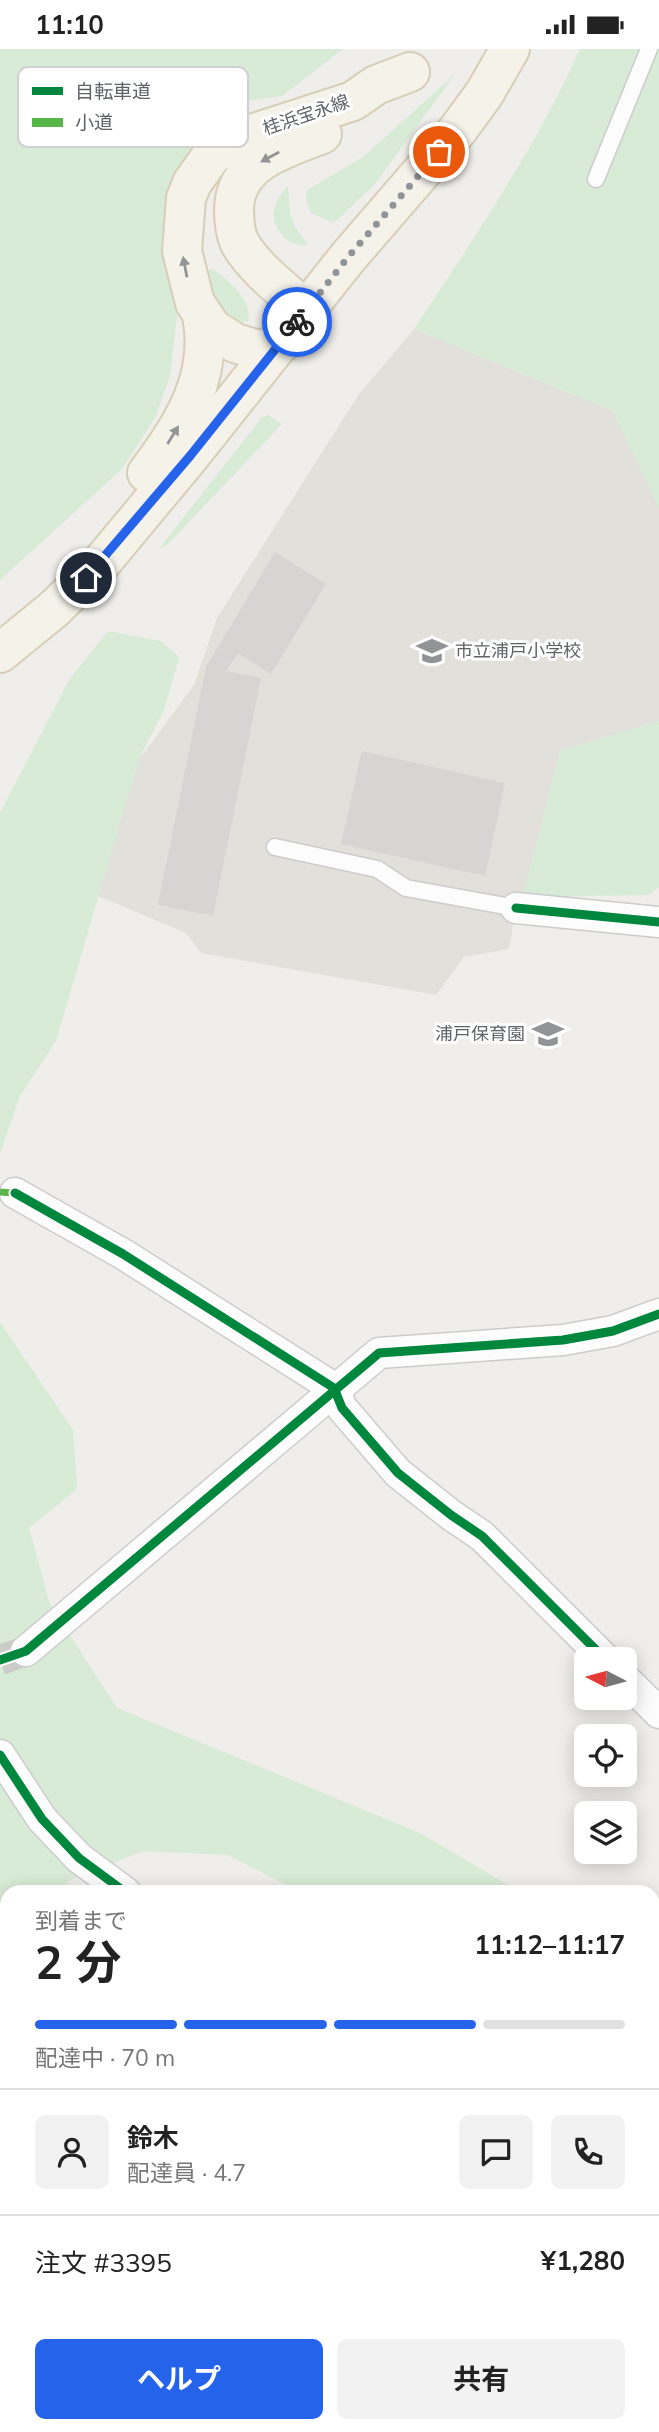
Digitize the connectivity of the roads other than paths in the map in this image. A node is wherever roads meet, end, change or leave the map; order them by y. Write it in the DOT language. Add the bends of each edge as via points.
graph roads {
  1 [pos="510,49"];
  2 [pos="649,49"];
  3 [pos="422,60"];
  4 [pos="248,135"];
  5 [pos="225,147"];
  6 [pos="596,179"];
  7 [pos="306,310"];
  8 [pos="202,316"];
  9 [pos="280,344"];
  10 [pos="0,634"];
  11 [pos="0,653"];
  12 [pos="275,847"];
  13 [pos="516,908"];
  14 [pos="659,922"];
  15 [pos="15,1193"];
  16 [pos="659,1314"];
  17 [pos="334,1388"];
  18 [pos="592,1647"];
  19 [pos="26,1651"];
  20 [pos="637,1691"];
  21 [pos="659,1713"];
  22 [pos="0,1755"];
  23 [pos="116,1885"];
  1 -- 7 [label="main road" via="457,131"];
  2 -- 6 [label="lane"];
  4 -- 3 [label="main road, 桂浜宝永線, one-way" via="342,105"];
  3 -- 7 [label="main road, 桂浜宝永線, one-way" via="378,105 342,126 265,158 245,174 235,191 234,218 240,244"];
  8 -- 5 [label="main road, 桂浜宝永線, one-way" via="188,282 183,251 186,198 200,169"];
  7 -- 9 [label="main road"];
  8 -- 9 [label="main road, 桂浜宝永線" via="212,328 243,346 258,350"];
  10 -- 8 [label="main road, one-way" via="91,546 176,431 204,370"];
  9 -- 11 [label="main road" via="101,562"];
  12 -- 13 [label="lane" via="377,869 406,888"];
  13 -- 14 [label="street"];
  15 -- 17 [label="street" via="123,1254"];
  16 -- 17 [label="street" via="613,1331 563,1339 392,1350 379,1353"];
  17 -- 18 [label="street" via="342,1408 398,1473 482,1536"];
  17 -- 19 [label="street"];
  20 -- 21 [label="street"];
  22 -- 23 [label="street" via="42,1819 79,1858"];
}
